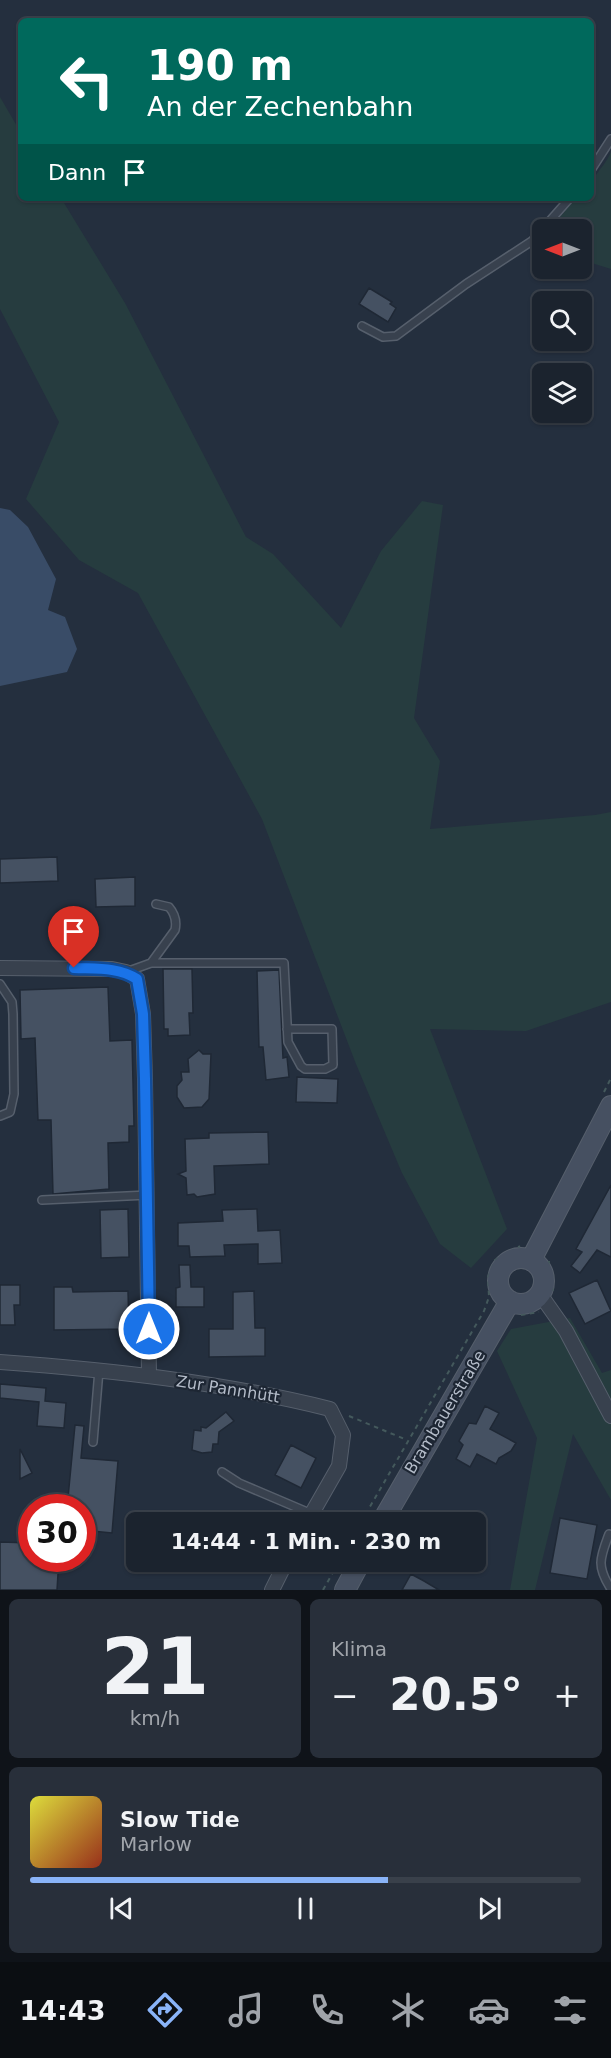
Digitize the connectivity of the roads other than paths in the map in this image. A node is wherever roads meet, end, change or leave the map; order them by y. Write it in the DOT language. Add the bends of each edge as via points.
graph roads {
  1 [pos="611,139"];
  2 [pos="594,165"];
  3 [pos="567,201"];
  4 [pos="362,326"];
  5 [pos="156,904"];
  6 [pos="151,963"];
  7 [pos="0,968"];
  8 [pos="126,972"];
  9 [pos="0,984"];
  10 [pos="287,1029"];
  11 [pos="611,1106"];
  12 [pos="0,1116"];
  13 [pos="148,1196"];
  14 [pos="42,1200"];
  15 [pos="529,1251"];
  16 [pos="540,1294"];
  17 [pos="510,1301"];
  18 [pos="0,1362"];
  19 [pos="99,1370"];
  20 [pos="149,1376"];
  21 [pos="611,1416"];
  22 [pos="93,1442"];
  23 [pos="222,1472"];
  24 [pos="298,1512"];
  25 [pos="313,1512"];
  26 [pos="385,1512"];
  27 [pos="609,1534"];
  28 [pos="281,1572"];
  29 [pos="355,1572"];
  30 [pos="611,1588"];
  31 [pos="272,1590"];
  32 [pos="345,1590"];
  1 -- 2 [label="lane"];
  3 -- 4 [label="lane" via="532,241 396,336 383,337"];
  5 -- 6 [label="lane" via="169,907 176,924"];
  6 -- 8 [label="lane"];
  6 -- 10 [label="lane" via="284,963"];
  7 -- 8 [label="street"];
  8 -- 13 [label="street" via="137,979 143,1014"];
  9 -- 12 [label="lane" via="12,1002 14,1083 14,1103 10,1112"];
  10 -- 10 [label="lane" via="288,1042 301,1066 325,1069 333,1065 332,1029"];
  11 -- 15 [label="main road"];
  13 -- 14 [label="lane"];
  13 -- 20 [label="street"];
  15 -- 16 [label="main road" via="543,1275"];
  15 -- 17 [label="main road" via="523,1258 510,1261 500,1273 501,1292"];
  16 -- 17 [label="main road" via="526,1304"];
  16 -- 21 [label="street" via="566,1331"];
  17 -- 26 [label="main road, Brambauerstraße" via="415,1445"];
  18 -- 19 [label="street, Zur Pannhütt"];
  19 -- 20 [label="street, Zur Pannhütt"];
  19 -- 22 [label="lane"];
  20 -- 25 [label="street, Zur Pannhütt" via="285,1397 330,1409 343,1435 339,1466"];
  23 -- 24 [label="lane"];
  27 -- 30 [label="lane" via="600,1563 601,1573"];
  28 -- 31 [label="street"];
  29 -- 32 [label="main road"];
}
